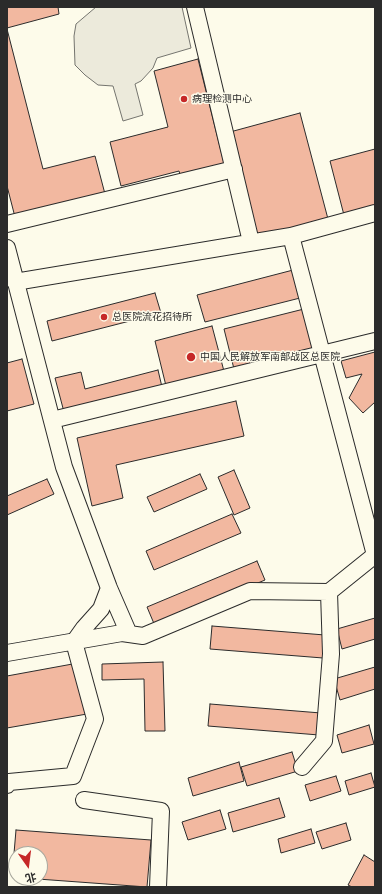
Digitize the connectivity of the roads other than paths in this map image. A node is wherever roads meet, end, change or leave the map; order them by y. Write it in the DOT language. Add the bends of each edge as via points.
graph roads {
  1 [pos="195,7"];
  2 [pos="234,169"];
  3 [pos="375,213"];
  4 [pos="7,224"];
  5 [pos="291,236"];
  6 [pos="251,242"];
  7 [pos="7,248"];
  8 [pos="15,282"];
  9 [pos="375,341"];
  10 [pos="322,354"];
  11 [pos="52,420"];
  12 [pos="375,555"];
  13 [pos="109,588"];
  14 [pos="329,592"];
  15 [pos="129,634"];
  16 [pos="74,642"];
  17 [pos="7,653"];
  18 [pos="302,767"];
  19 [pos="7,785"];
  20 [pos="84,800"];
  21 [pos="158,887"];
  1 -- 2 [label="lane"];
  2 -- 4 [label="lane"];
  2 -- 6 [label="lane"];
  3 -- 5 [label="lane"];
  5 -- 6 [label="lane"];
  5 -- 10 [label="lane"];
  6 -- 8 [label="lane"];
  7 -- 8 [label="lane"];
  8 -- 11 [label="lane"];
  9 -- 10 [label="lane"];
  10 -- 11 [label="lane"];
  10 -- 12 [label="lane"];
  11 -- 13 [label="lane" via="64,467"];
  12 -- 14 [label="lane"];
  13 -- 15 [label="lane"];
  13 -- 16 [label="lane" via="101,609"];
  14 -- 15 [label="lane" via="250,591 143,636"];
  14 -- 18 [label="lane" via="331,654 324,741"];
  15 -- 16 [label="lane"];
  16 -- 17 [label="lane"];
  16 -- 19 [label="lane" via="95,719 73,776 9,782"];
  20 -- 21 [label="lane" via="161,811"];
}
